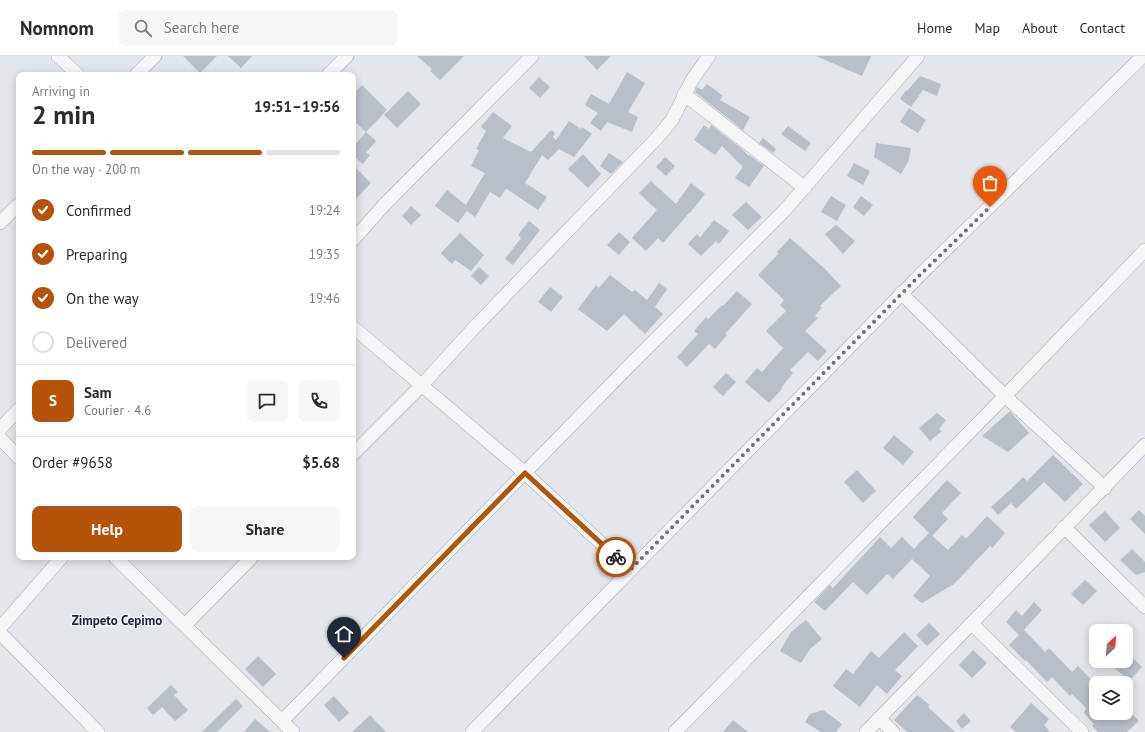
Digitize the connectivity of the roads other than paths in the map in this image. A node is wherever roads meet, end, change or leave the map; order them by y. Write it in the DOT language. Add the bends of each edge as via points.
graph roads {
  1 [pos="58,56"];
  2 [pos="155,56"];
  3 [pos="347,56"];
  4 [pos="532,56"];
  5 [pos="709,56"];
  6 [pos="918,56"];
  7 [pos="1144,56"];
  8 [pos="75,72"];
  9 [pos="139,72"];
  10 [pos="331,72"];
  11 [pos="684,94"];
  12 [pos="805,188"];
  13 [pos="16,207"];
  14 [pos="0,224"];
  15 [pos="356,237"];
  16 [pos="1145,250"];
  17 [pos="902,293"];
  18 [pos="356,330"];
  19 [pos="421,386"];
  20 [pos="1005,396"];
  21 [pos="16,412"];
  22 [pos="0,429"];
  23 [pos="0,438"];
  24 [pos="1145,446"];
  25 [pos="356,451"];
  26 [pos="16,455"];
  27 [pos="525,473"];
  28 [pos="1105,488"];
  29 [pos="1064,527"];
  30 [pos="59,560"];
  31 [pos="118,560"];
  32 [pos="249,560"];
  33 [pos="630,570"];
  34 [pos="1145,607"];
  35 [pos="972,624"];
  36 [pos="186,625"];
  37 [pos="0,628"];
  38 [pos="0,633"];
  39 [pos="879,718"];
  40 [pos="282,721"];
  41 [pos="98,732"];
  42 [pos="293,732"];
  43 [pos="472,732"];
  44 [pos="675,732"];
  45 [pos="866,732"];
  46 [pos="893,732"];
  47 [pos="1082,732"];
  1 -- 8 [label="street"];
  2 -- 9 [label="street"];
  3 -- 10 [label="street"];
  4 -- 15 [label="street"];
  5 -- 11 [label="street"];
  6 -- 12 [label="street"];
  7 -- 17 [label="street"];
  11 -- 12 [label="street"];
  11 -- 19 [label="street" via="672,120 656,139"];
  12 -- 27 [label="street"];
  13 -- 14 [label="street"];
  16 -- 20 [label="street"];
  17 -- 20 [label="street"];
  17 -- 33 [label="street"];
  18 -- 19 [label="street"];
  19 -- 25 [label="street"];
  19 -- 27 [label="street"];
  20 -- 28 [label="street"];
  20 -- 44 [label="street"];
  21 -- 22 [label="street"];
  23 -- 26 [label="street"];
  24 -- 28 [label="street"];
  27 -- 33 [label="street"];
  27 -- 40 [label="street"];
  28 -- 29 [label="street"];
  29 -- 34 [label="street"];
  29 -- 35 [label="street"];
  30 -- 37 [label="street"];
  31 -- 36 [label="street"];
  32 -- 36 [label="street"];
  33 -- 43 [label="street"];
  35 -- 39 [label="street"];
  35 -- 47 [label="street"];
  36 -- 40 [label="street"];
  38 -- 41 [label="street"];
  39 -- 45 [label="street"];
  39 -- 46 [label="street"];
  40 -- 42 [label="street"];
}
